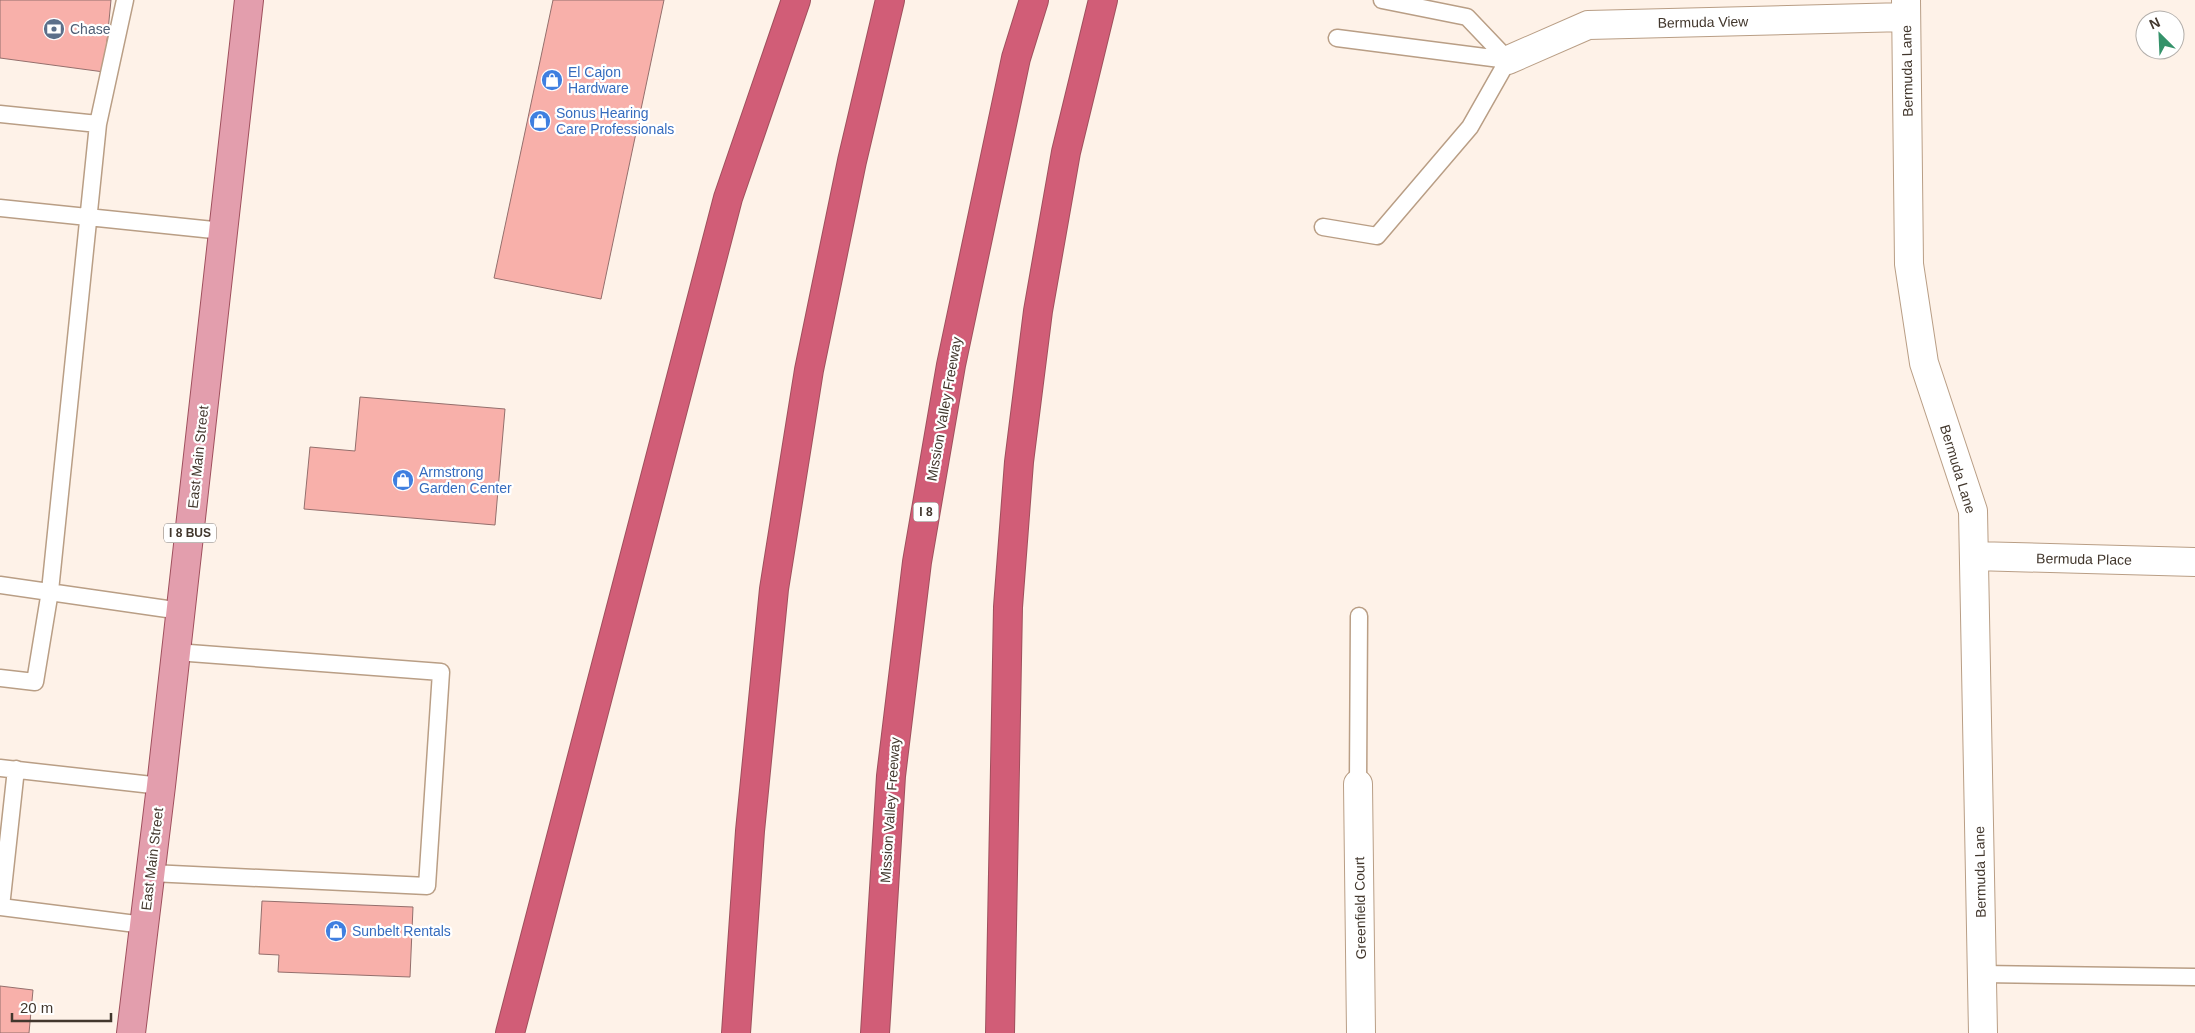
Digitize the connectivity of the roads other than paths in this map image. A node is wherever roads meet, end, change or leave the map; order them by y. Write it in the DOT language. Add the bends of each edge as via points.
graph roads {
  1 [pos="126,0"];
  2 [pos="249,0"];
  3 [pos="796,0"];
  4 [pos="890,0"];
  5 [pos="1034,0"];
  6 [pos="1103,0"];
  7 [pos="1382,0"];
  8 [pos="1906,8"];
  9 [pos="1337,38"];
  10 [pos="1508,60"];
  11 [pos="0,114"];
  12 [pos="98,124"];
  13 [pos="0,208"];
  14 [pos="89,216"];
  15 [pos="1322,227"];
  16 [pos="223,231"];
  17 [pos="1974,556"];
  18 [pos="2195,562"];
  19 [pos="0,585"];
  20 [pos="50,591"];
  21 [pos="181,610"];
  22 [pos="1359,616"];
  23 [pos="176,652"];
  24 [pos="0,678"];
  25 [pos="8,769"];
  26 [pos="1358,784"];
  27 [pos="161,786"];
  28 [pos="151,873"];
  29 [pos="1,907"];
  30 [pos="144,925"];
  31 [pos="1982,974"];
  32 [pos="2195,977"];
  33 [pos="131,1033"];
  34 [pos="510,1033"];
  35 [pos="736,1033"];
  36 [pos="875,1033"];
  37 [pos="1000,1033"];
  38 [pos="1361,1033"];
  39 [pos="1984,1033"];
  1 -- 12 [label="lane"];
  2 -- 16 [label="main road, East Main Street / I 8 BUS"];
  3 -- 34 [label="highway" via="728,198"];
  4 -- 35 [label="highway" via="852,161 809,370 774,589 750,832"];
  5 -- 36 [label="highway, Mission Valley Freeway / I 8" via="1016,58 953,356 917,562 891,776"];
  6 -- 37 [label="highway" via="1066,152 1038,311 1019,462 1008,606"];
  7 -- 10 [label="lane" via="1467,17"];
  8 -- 10 [label="street, Bermuda View" via="1588,25"];
  8 -- 17 [label="street, Bermuda Lane" via="1908,264 1924,363 1973,510"];
  9 -- 10 [label="lane"];
  10 -- 15 [label="lane" via="1470,127 1377,236"];
  11 -- 12 [label="lane"];
  12 -- 14 [label="lane"];
  13 -- 14 [label="lane"];
  14 -- 16 [label="lane"];
  14 -- 20 [label="lane"];
  16 -- 21 [label="main road, East Main Street / I 8 BUS"];
  17 -- 18 [label="street, Bermuda Place"];
  17 -- 31 [label="street, Bermuda Lane"];
  19 -- 20 [label="lane"];
  20 -- 21 [label="lane"];
  20 -- 24 [label="lane" via="35,682"];
  21 -- 23 [label="main road, East Main Street / I 8 BUS"];
  22 -- 26 [label="lane"];
  23 -- 27 [label="main road, East Main Street / I 8 BUS"];
  23 -- 28 [label="lane" via="441,672 427,886"];
  25 -- 27 [label="lane"];
  25 -- 29 [label="lane"];
  26 -- 38 [label="street, Greenfield Court"];
  27 -- 28 [label="main road, East Main Street / I 8 BUS"];
  28 -- 30 [label="main road, East Main Street / I 8 BUS"];
  29 -- 30 [label="lane"];
  30 -- 33 [label="main road, East Main Street / I 8 BUS"];
  31 -- 32 [label="lane"];
  31 -- 39 [label="street, Bermuda Lane"];
}
